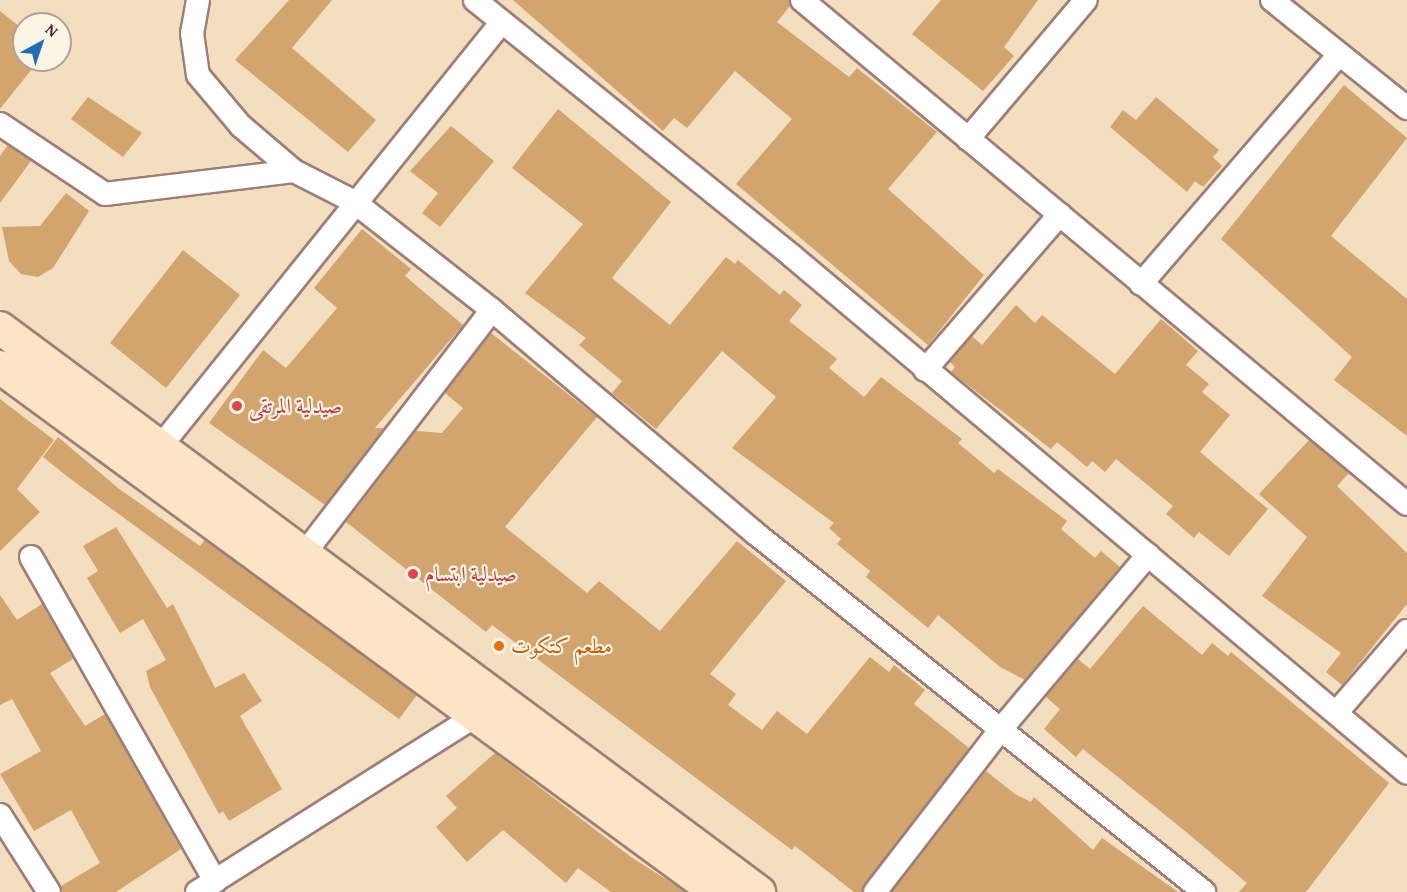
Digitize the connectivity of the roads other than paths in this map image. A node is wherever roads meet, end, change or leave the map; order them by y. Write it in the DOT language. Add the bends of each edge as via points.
graph roads {
  1 [pos="198,0"];
  2 [pos="476,0"];
  3 [pos="802,0"];
  4 [pos="1086,0"];
  5 [pos="1272,0"];
  6 [pos="501,23"];
  7 [pos="1339,55"];
  8 [pos="1407,108"];
  9 [pos="0,124"];
  10 [pos="968,139"];
  11 [pos="294,171"];
  12 [pos="353,201"];
  13 [pos="1060,214"];
  14 [pos="1141,284"];
  15 [pos="492,310"];
  16 [pos="0,328"];
  17 [pos="0,366"];
  18 [pos="925,370"];
  19 [pos="160,447"];
  20 [pos="1407,504"];
  21 [pos="304,554"];
  22 [pos="1148,555"];
  23 [pos="31,557"];
  24 [pos="1407,631"];
  25 [pos="482,706"];
  26 [pos="1337,712"];
  27 [pos="1001,729"];
  28 [pos="1407,773"];
  29 [pos="0,815"];
  30 [pos="206,887"];
  31 [pos="49,892"];
  32 [pos="716,892"];
  33 [pos="759,892"];
  34 [pos="875,892"];
  35 [pos="1204,892"];
  1 -- 11 [label="street" via="192,33 198,75 241,126"];
  2 -- 6 [label="street"];
  3 -- 10 [label="street"];
  4 -- 10 [label="street"];
  5 -- 7 [label="street"];
  6 -- 12 [label="street"];
  6 -- 18 [label="street"];
  7 -- 8 [label="street"];
  7 -- 14 [label="street"];
  9 -- 11 [label="street" via="105,194"];
  10 -- 13 [label="street"];
  11 -- 12 [label="street"];
  12 -- 15 [label="street"];
  12 -- 19 [label="street"];
  13 -- 14 [label="street"];
  13 -- 18 [label="street"];
  14 -- 20 [label="street"];
  15 -- 21 [label="street"];
  15 -- 27 [label="street" via="755,533"];
  16 -- 19 [label="main road"];
  17 -- 25 [label="main road"];
  18 -- 22 [label="street"];
  19 -- 21 [label="main road"];
  21 -- 25 [label="main road"];
  22 -- 26 [label="street"];
  22 -- 27 [label="street"];
  23 -- 30 [label="street"];
  24 -- 26 [label="street"];
  25 -- 30 [label="street"];
  25 -- 32 [label="main road"];
  25 -- 33 [label="main road"];
  26 -- 28 [label="street"];
  27 -- 34 [label="street"];
  27 -- 35 [label="street"];
  29 -- 31 [label="street"];
}
